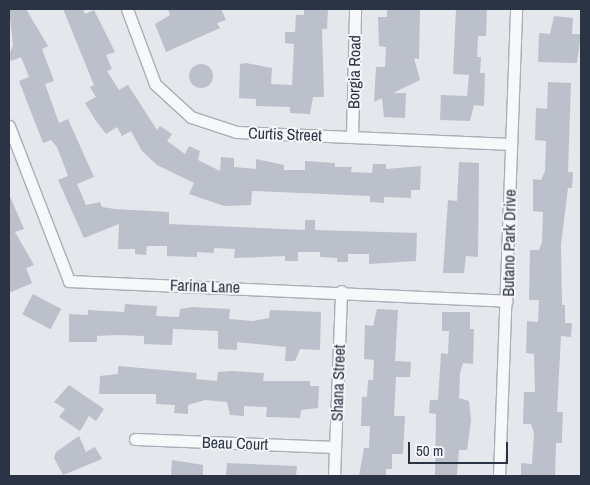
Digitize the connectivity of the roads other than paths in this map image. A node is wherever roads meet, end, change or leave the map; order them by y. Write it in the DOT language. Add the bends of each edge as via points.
graph roads {
  1 [pos="127,9"];
  2 [pos="355,9"];
  3 [pos="516,9"];
  4 [pos="9,126"];
  5 [pos="352,136"];
  6 [pos="511,144"];
  7 [pos="341,291"];
  8 [pos="507,301"];
  9 [pos="135,439"];
  10 [pos="335,447"];
  11 [pos="334,476"];
  12 [pos="499,476"];
  1 -- 5 [label="street, Curtis Street" via="155,84 190,117 237,132"];
  2 -- 5 [label="street, Borgia Road"];
  3 -- 6 [label="street, Butano Park Drive"];
  4 -- 7 [label="street, Farina Lane" via="69,281"];
  5 -- 6 [label="street, Curtis Street"];
  6 -- 8 [label="street, Butano Park Drive"];
  7 -- 8 [label="street, Farina Lane"];
  7 -- 10 [label="street, Shana Street"];
  8 -- 12 [label="street, Butano Park Drive"];
  9 -- 10 [label="street, Beau Court"];
  10 -- 11 [label="street, Shana Street"];
}
